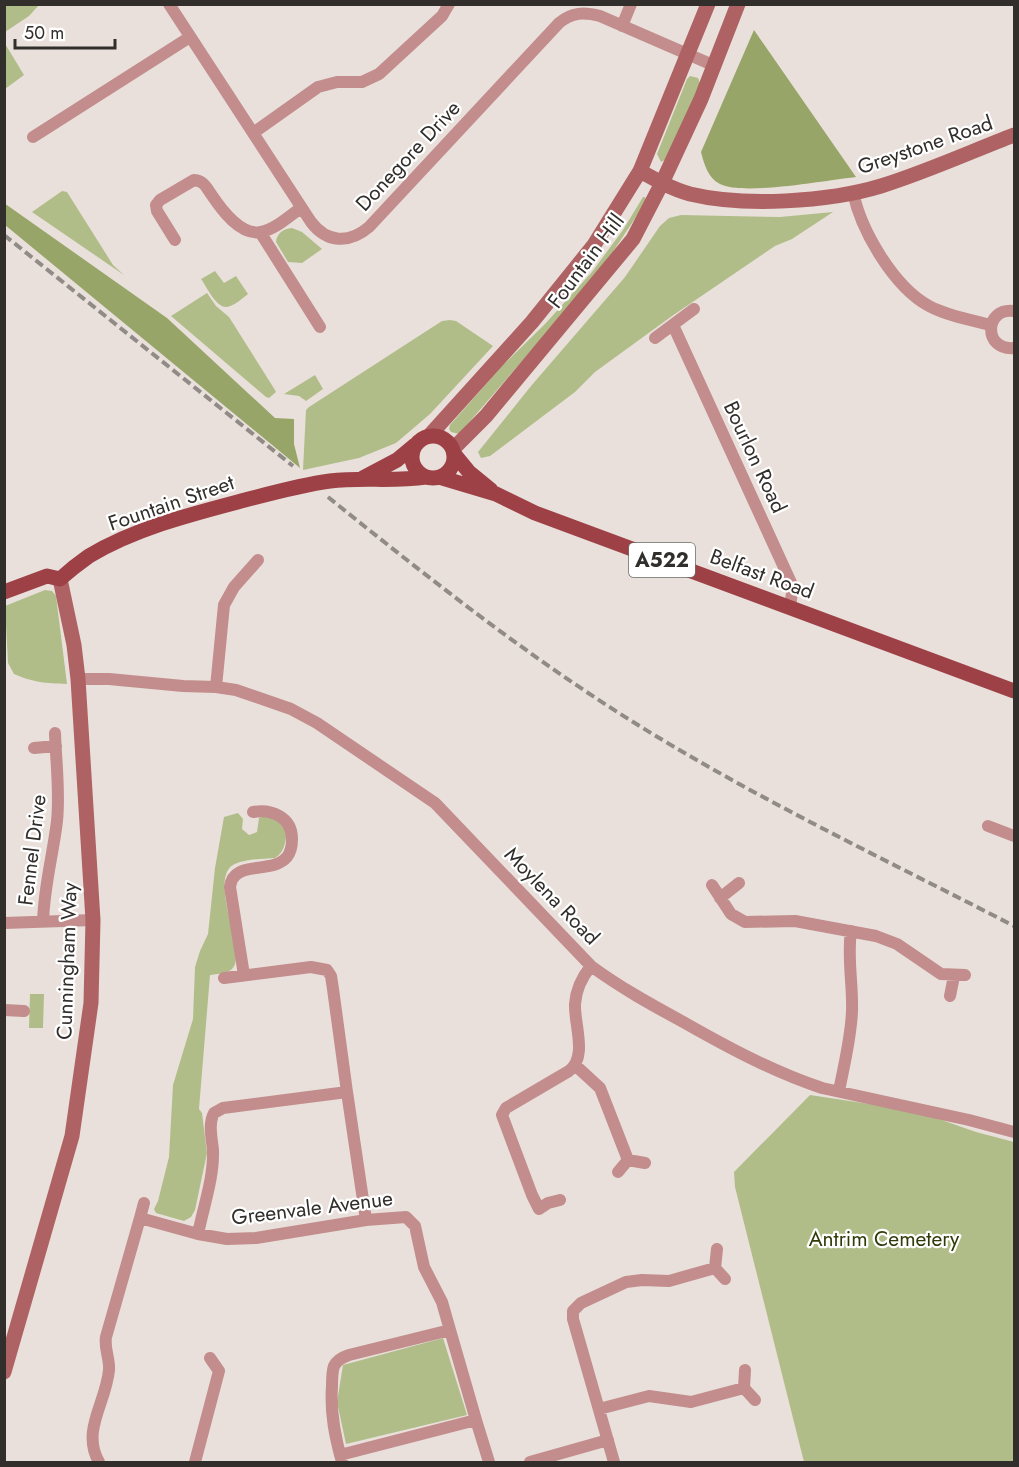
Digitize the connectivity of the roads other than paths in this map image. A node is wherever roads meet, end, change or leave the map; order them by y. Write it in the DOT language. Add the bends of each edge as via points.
graph roads {
  1 [pos="169,4"];
  2 [pos="449,4"];
  3 [pos="631,4"];
  4 [pos="708,4"];
  5 [pos="738,4"];
  6 [pos="622,26"];
  7 [pos="190,37"];
  8 [pos="688,54"];
  9 [pos="715,66"];
  10 [pos="253,133"];
  11 [pos="1014,135"];
  12 [pos="33,137"];
  13 [pos="640,171"];
  14 [pos="662,183"];
  15 [pos="853,192"];
  16 [pos="301,208"];
  17 [pos="260,232"];
  18 [pos="175,240"];
  19 [pos="694,309"];
  20 [pos="1014,311"];
  21 [pos="673,325"];
  22 [pos="992,325"];
  23 [pos="320,327"];
  24 [pos="655,338"];
  25 [pos="1014,348"];
  26 [pos="429,435"];
  27 [pos="415,445"];
  28 [pos="454,452"];
  29 [pos="433,477"];
  30 [pos="363,478"];
  31 [pos="496,494"];
  32 [pos="258,560"];
  33 [pos="60,579"];
  34 [pos="4,592"];
  35 [pos="789,606"];
  36 [pos="78,679"];
  37 [pos="216,687"];
  38 [pos="1014,691"];
  39 [pos="55,733"];
  40 [pos="56,747"];
  41 [pos="34,748"];
  42 [pos="253,812"];
  43 [pos="988,826"];
  44 [pos="1014,836"];
  45 [pos="739,883"];
  46 [pos="712,885"];
  47 [pos="720,898"];
  48 [pos="93,920"];
  49 [pos="43,922"];
  50 [pos="4,923"];
  51 [pos="851,931"];
  52 [pos="591,966"];
  53 [pos="243,975"];
  54 [pos="224,978"];
  55 [pos="950,996"];
  56 [pos="4,1010"];
  57 [pos="24,1011"];
  58 [pos="575,1065"];
  59 [pos="839,1091"];
  60 [pos="347,1092"];
  61 [pos="1014,1132"];
  62 [pos="628,1160"];
  63 [pos="645,1163"];
  64 [pos="618,1172"];
  65 [pos="560,1200"];
  66 [pos="144,1203"];
  67 [pos="140,1218"];
  68 [pos="366,1220"];
  69 [pos="198,1234"];
  70 [pos="717,1249"];
  71 [pos="715,1268"];
  72 [pos="725,1279"];
  73 [pos="12,1325"];
  74 [pos="450,1330"];
  75 [pos="210,1358"];
  76 [pos="745,1370"];
  77 [pos="4,1372"];
  78 [pos="744,1388"];
  79 [pos="755,1400"];
  80 [pos="599,1409"];
  81 [pos="476,1420"];
  82 [pos="608,1440"];
  83 [pos="341,1459"];
  84 [pos="99,1462"];
  85 [pos="195,1462"];
  86 [pos="489,1462"];
  87 [pos="530,1462"];
  88 [pos="614,1462"];
  1 -- 7 [label="street, Donegore Drive"];
  2 -- 10 [label="street" via="442,16 379,74 362,82 318,87"];
  3 -- 6 [label="street"];
  4 -- 8 [label="street, Fountain Hill"];
  5 -- 9 [label="street, Fountain Hill"];
  6 -- 8 [label="street, Donegore Drive"];
  6 -- 16 [label="street, Donegore Drive" via="584,13 562,20 359,235 343,240 330,238 315,227"];
  7 -- 10 [label="street, Donegore Drive"];
  7 -- 12 [label="street"];
  8 -- 9 [label="street, Donegore Drive"];
  8 -- 13 [label="street, Fountain Hill"];
  9 -- 14 [label="street, Fountain Hill"];
  10 -- 16 [label="street, Donegore Drive"];
  11 -- 15 [label="street, Greystone Road" via="908,177"];
  13 -- 14 [label="street, Greystone Road"];
  13 -- 26 [label="street, Fountain Hill" via="594,245 532,322"];
  14 -- 15 [label="street, Greystone Road" via="725,200 786,200"];
  14 -- 28 [label="street, Fountain Hill" via="633,239"];
  15 -- 22 [label="street" via="872,239 889,269 908,291 937,310"];
  16 -- 17 [label="street"];
  17 -- 18 [label="street" via="237,224 204,183 194,180 156,205"];
  17 -- 23 [label="street"];
  19 -- 21 [label="street"];
  20 -- 22 [label="street" via="998,314"];
  21 -- 24 [label="street"];
  21 -- 35 [label="street, Bourlon Road" via="794,587"];
  22 -- 25 [label="street" via="996,342"];
  26 -- 27 [label="main road, A522"];
  26 -- 28 [label="main road, A522" via="448,441"];
  27 -- 29 [label="main road" via="412,451 416,470"];
  27 -- 30 [label="main road, Fountain Street / A522" via="397,460"];
  28 -- 29 [label="main road" via="449,471"];
  28 -- 31 [label="main road, Belfast Road / A522" via="469,472"];
  29 -- 30 [label="main road, Fountain Street / A522"];
  29 -- 31 [label="main road, Belfast Road / A522"];
  30 -- 33 [label="main road, Fountain Street / A522" via="255,497 146,530 88,557"];
  31 -- 35 [label="main road, Belfast Road / A522" via="535,513"];
  32 -- 37 [label="street" via="226,600"];
  33 -- 34 [label="main road" via="47,576"];
  33 -- 36 [label="street, Cunningham Way"];
  35 -- 38 [label="main road, Belfast Road / A522"];
  36 -- 37 [label="street, Moylena Road"];
  36 -- 48 [label="street, Cunningham Way"];
  37 -- 52 [label="street, Moylena Road" via="255,695 308,718 435,803"];
  39 -- 40 [label="street, Fennel Drive"];
  40 -- 41 [label="street"];
  40 -- 49 [label="street, Fennel Drive" via="57,824"];
  42 -- 53 [label="street" via="269,811 281,816 290,828 292,842 284,861 241,871 231,880"];
  43 -- 44 [label="street"];
  45 -- 47 [label="street"];
  46 -- 47 [label="street"];
  47 -- 51 [label="street" via="731,914 745,922 795,921"];
  48 -- 49 [label="street"];
  48 -- 73 [label="street, Cunningham Way" via="91,1003 72,1136"];
  49 -- 50 [label="street"];
  51 -- 55 [label="street" via="889,941 936,971 960,975"];
  51 -- 59 [label="street" via="851,1024"];
  52 -- 58 [label="street" via="576,996"];
  52 -- 59 [label="street, Moylena Road" via="621,988 732,1050 802,1081"];
  53 -- 54 [label="street"];
  53 -- 60 [label="street" via="311,967 329,973"];
  56 -- 57 [label="street"];
  58 -- 62 [label="street" via="600,1088"];
  58 -- 65 [label="street" via="506,1108 502,1115 539,1209"];
  59 -- 61 [label="street, Moylena Road"];
  60 -- 68 [label="street"];
  60 -- 69 [label="street" via="223,1108 214,1113 213,1155"];
  62 -- 63 [label="street"];
  62 -- 64 [label="street"];
  66 -- 67 [label="street"];
  67 -- 69 [label="street, Greenvale Avenue"];
  67 -- 84 [label="street" via="106,1337 110,1367 92,1432"];
  68 -- 69 [label="street, Greenvale Avenue" via="256,1238"];
  68 -- 74 [label="street, Greenvale Avenue" via="402,1216 412,1222 424,1267 442,1302"];
  70 -- 71 [label="street"];
  71 -- 72 [label="street"];
  71 -- 80 [label="street" via="669,1281 626,1282 577,1306 573,1319"];
  73 -- 77 [label="street, Cunningham Way"];
  74 -- 81 [label="street, Greenvale Avenue"];
  74 -- 83 [label="street" via="349,1355 337,1363 331,1401"];
  75 -- 85 [label="street" via="219,1371"];
  76 -- 78 [label="street"];
  78 -- 79 [label="street"];
  78 -- 80 [label="street" via="691,1402 650,1396"];
  80 -- 82 [label="street"];
  81 -- 83 [label="street"];
  81 -- 86 [label="street, Greenvale Avenue"];
  82 -- 87 [label="street"];
  82 -- 88 [label="street"];
}
